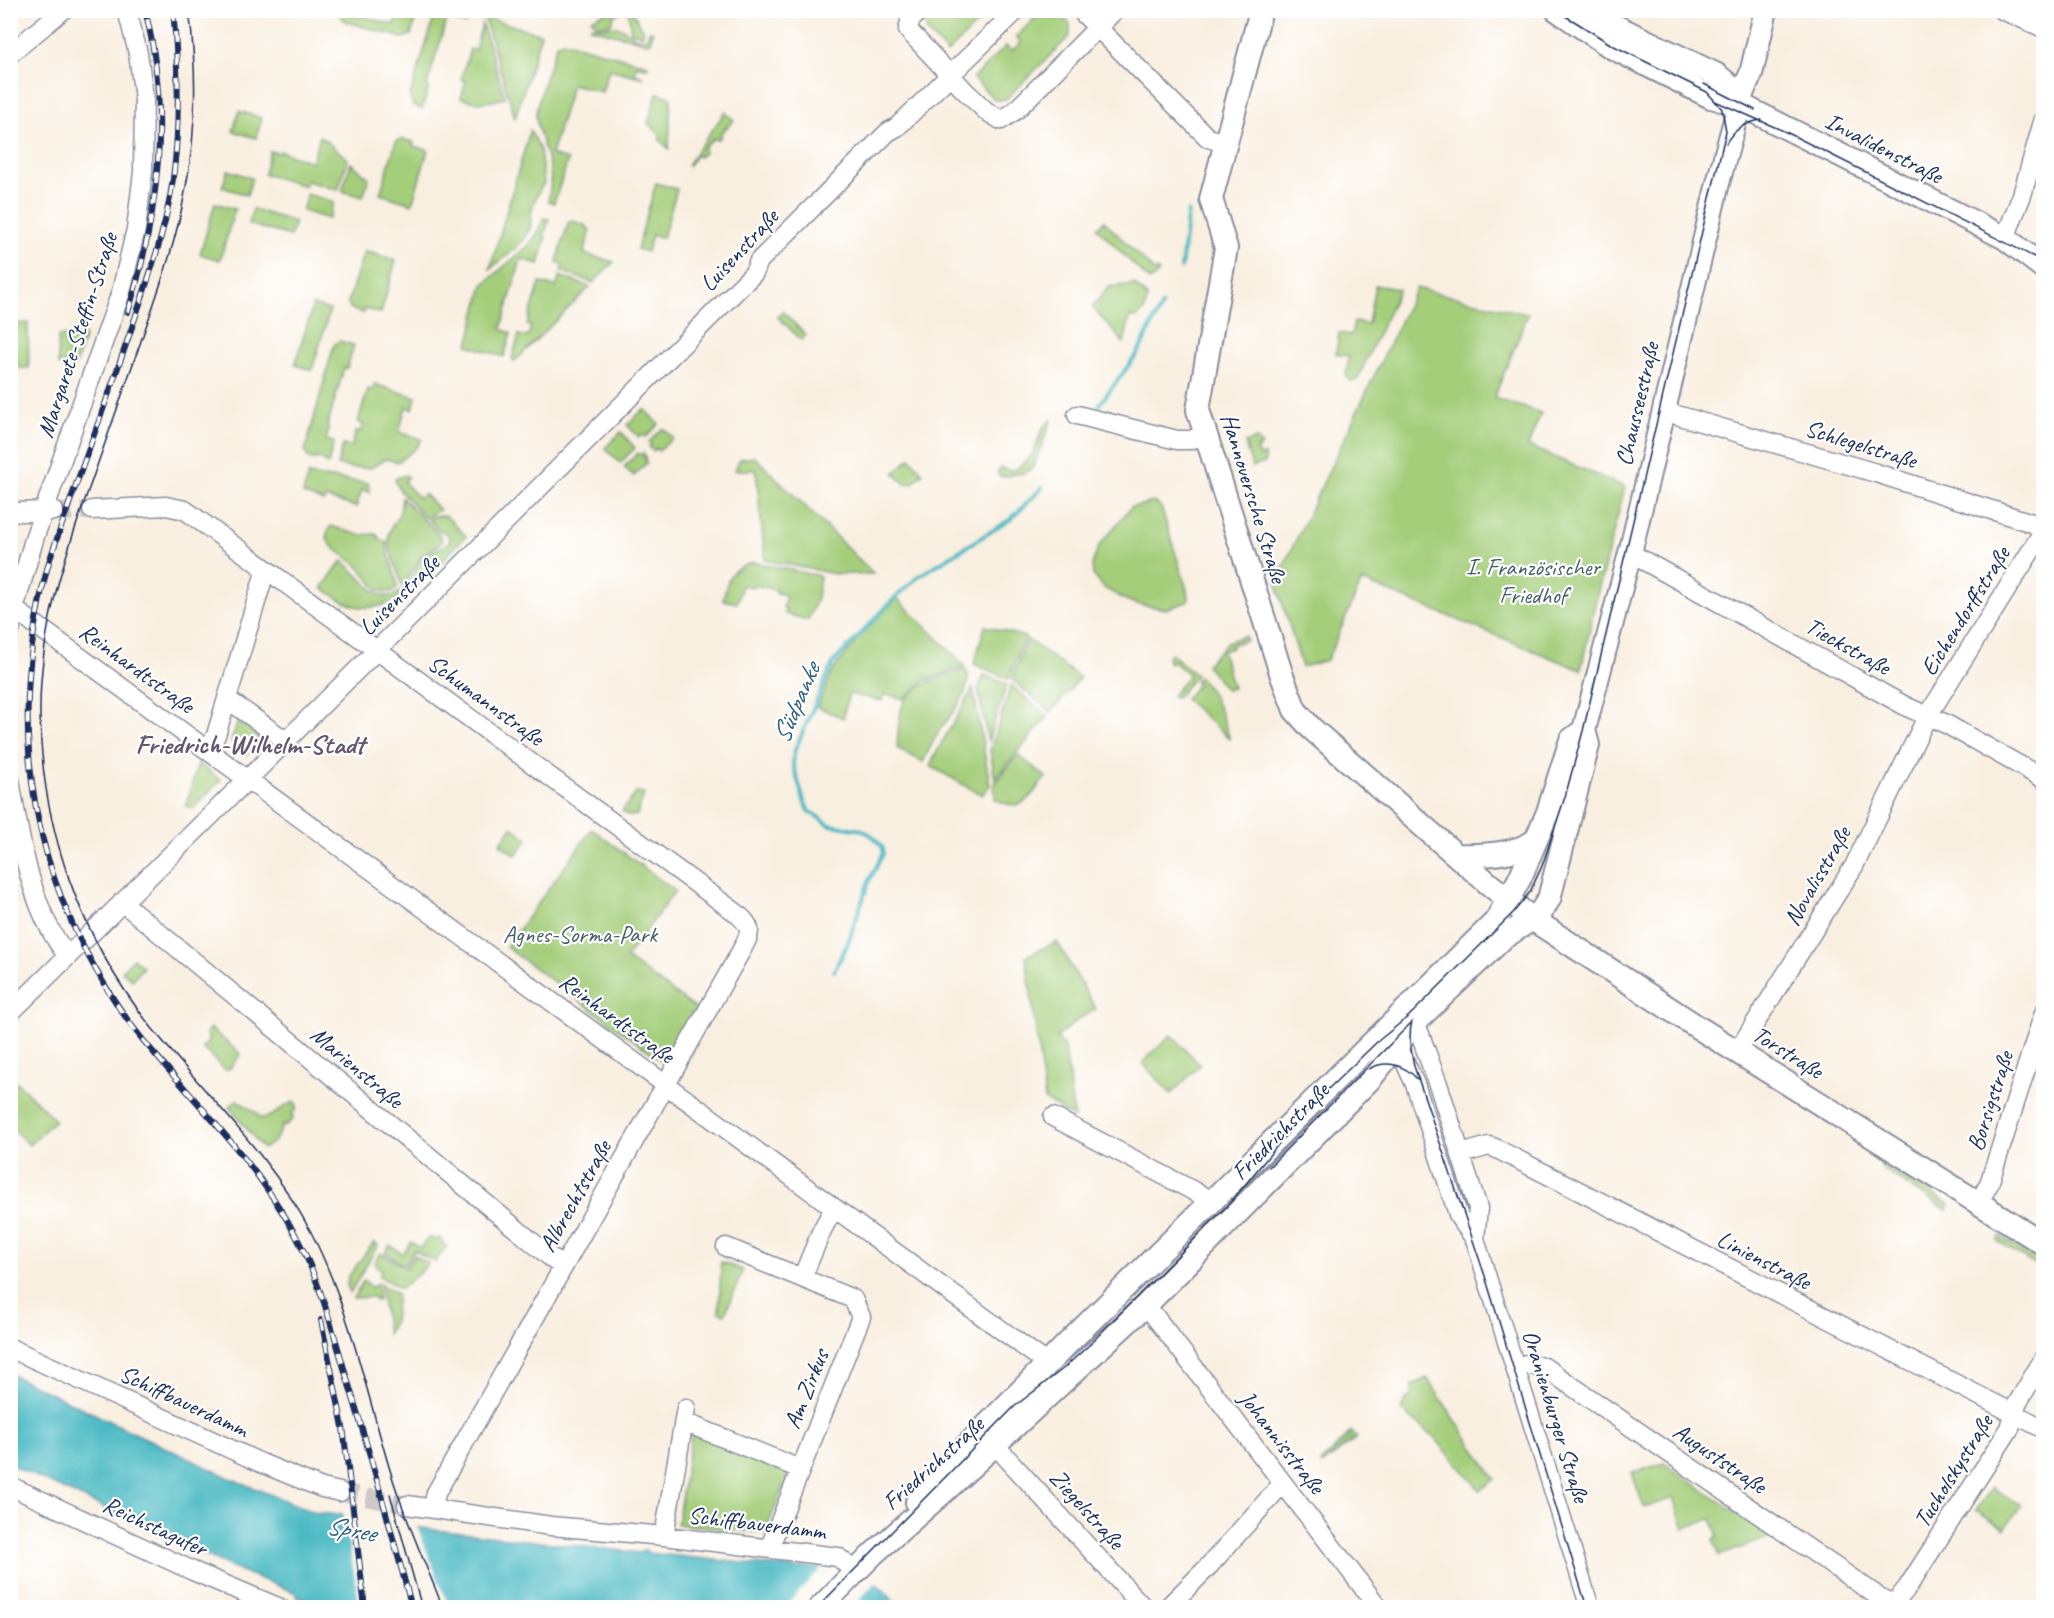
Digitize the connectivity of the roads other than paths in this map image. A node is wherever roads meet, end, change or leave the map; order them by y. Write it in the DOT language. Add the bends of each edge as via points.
graph roads {
  1 [pos="63,10"];
  2 [pos="127,10"];
  3 [pos="920,10"];
  4 [pos="1017,10"];
  5 [pos="1080,10"];
  6 [pos="1115,10"];
  7 [pos="1261,10"];
  8 [pos="1557,10"];
  9 [pos="1571,10"];
  10 [pos="1756,10"];
  11 [pos="1766,10"];
  12 [pos="2002,10"];
  13 [pos="1098,28"];
  14 [pos="2043,28"];
  15 [pos="10,54"];
  16 [pos="951,75"];
  17 [pos="1741,97"];
  18 [pos="2043,118"];
  19 [pos="1225,143"];
  20 [pos="2005,238"];
  21 [pos="2043,250"];
  22 [pos="2043,268"];
  23 [pos="1663,411"];
  24 [pos="1077,415"];
  25 [pos="1205,435"];
  26 [pos="49,510"];
  27 [pos="92,510"];
  28 [pos="10,512"];
  29 [pos="2043,530"];
  30 [pos="1630,552"];
  31 [pos="266,569"];
  32 [pos="12,607"];
  33 [pos="10,632"];
  34 [pos="377,650"];
  35 [pos="226,699"];
  36 [pos="1927,717"];
  37 [pos="1584,730"];
  38 [pos="286,741"];
  39 [pos="208,749"];
  40 [pos="249,778"];
  41 [pos="2043,779"];
  42 [pos="10,780"];
  43 [pos="1536,840"];
  44 [pos="1456,855"];
  45 [pos="1508,900"];
  46 [pos="122,902"];
  47 [pos="735,912"];
  48 [pos="1532,919"];
  49 [pos="68,956"];
  50 [pos="11,1012"];
  51 [pos="2043,1013"];
  52 [pos="1403,1018"];
  53 [pos="1397,1046"];
  54 [pos="1737,1052"];
  55 [pos="666,1084"];
  56 [pos="1053,1117"];
  57 [pos="1461,1154"];
  58 [pos="1978,1202"];
  59 [pos="1209,1203"];
  60 [pos="834,1208"];
  61 [pos="1475,1239"];
  62 [pos="2043,1244"];
  63 [pos="726,1247"];
  64 [pos="564,1266"];
  65 [pos="802,1278"];
  66 [pos="1146,1305"];
  67 [pos="10,1348"];
  68 [pos="2043,1358"];
  69 [pos="1516,1367"];
  70 [pos="1056,1372"];
  71 [pos="2014,1414"];
  72 [pos="2043,1430"];
  73 [pos="994,1444"];
  74 [pos="803,1463"];
  75 [pos="1283,1483"];
  76 [pos="10,1486"];
  77 [pos="340,1492"];
  78 [pos="407,1504"];
  79 [pos="432,1508"];
  80 [pos="650,1535"];
  81 [pos="771,1549"];
  82 [pos="858,1568"];
  83 [pos="1894,1604"];
  84 [pos="280,1608"];
  85 [pos="820,1608"];
  86 [pos="1144,1608"];
  87 [pos="1167,1608"];
  88 [pos="1379,1608"];
  89 [pos="1590,1608"];
  1 -- 15 [label="street"];
  2 -- 26 [label="street, Margarete-Steffin-Straße" via="144,98 143,172 136,229 121,292"];
  3 -- 16 [label="street" via="908,30"];
  4 -- 16 [label="street, Luisenstraße"];
  5 -- 13 [label="street"];
  6 -- 13 [label="street"];
  7 -- 19 [label="main road, Hannoversche Straße"];
  8 -- 17 [label="main road, Invalidenstraße" via="1611,47 1711,97"];
  9 -- 17 [label="main road, Invalidenstraße" via="1592,15 1717,75"];
  10 -- 17 [label="main road, Chausseestraße"];
  11 -- 17 [label="main road, Chausseestraße"];
  12 -- 14 [label="street"];
  13 -- 16 [label="street" via="1016,110 1001,120 986,111"];
  13 -- 19 [label="street" via="1208,138"];
  16 -- 34 [label="street, Luisenstraße" via="759,261 754,273"];
  17 -- 20 [label="main road, Invalidenstraße"];
  17 -- 23 [label="main road, Chausseestraße"];
  18 -- 20 [label="street"];
  19 -- 25 [label="main road, Hannoversche Straße" via="1210,199 1226,248 1198,410"];
  20 -- 21 [label="main road, Invalidenstraße"];
  20 -- 22 [label="main road, Invalidenstraße"];
  23 -- 29 [label="street, Schlegelstraße" via="1876,473 2032,523"];
  23 -- 30 [label="main road, Chausseestraße"];
  24 -- 25 [label="street" via="1177,440"];
  25 -- 44 [label="main road, Hannoversche Straße" via="1295,710"];
  26 -- 28 [label="street"];
  26 -- 32 [label="street, Margarete-Steffin-Straße"];
  27 -- 31 [label="street, Schumannstraße" via="176,507"];
  29 -- 36 [label="street, Eichendorffstraße"];
  30 -- 36 [label="street, Tieckstraße"];
  30 -- 37 [label="main road, Chausseestraße"];
  31 -- 34 [label="street, Schumannstraße"];
  31 -- 35 [label="street"];
  32 -- 33 [label="street, Margarete-Steffin-Straße"];
  32 -- 39 [label="street, Reinhardtstraße"];
  34 -- 38 [label="street, Luisenstraße"];
  34 -- 47 [label="street, Schumannstraße"];
  35 -- 38 [label="street"];
  35 -- 39 [label="street"];
  36 -- 41 [label="street, Tieckstraße"];
  36 -- 54 [label="street, Novalisstraße" via="1854,866"];
  37 -- 43 [label="main road, Chausseestraße" via="1571,740"];
  37 -- 48 [label="main road, Chausseestraße" via="1588,745 1549,899"];
  38 -- 40 [label="street, Luisenstraße"];
  39 -- 40 [label="street, Reinhardtstraße"];
  40 -- 46 [label="street, Luisenstraße"];
  40 -- 55 [label="street, Reinhardtstraße"];
  42 -- 49 [label="street" via="29,872 55,939"];
  43 -- 44 [label="main road" via="1499,853"];
  43 -- 45 [label="main road, Chausseestraße"];
  44 -- 45 [label="main road, Hannoversche Straße"];
  45 -- 48 [label="main road, Torstraße"];
  45 -- 52 [label="main road, Friedrichstraße" via="1496,921"];
  46 -- 49 [label="street, Luisenstraße"];
  46 -- 64 [label="street, Marienstraße"];
  47 -- 55 [label="street, Albrechtstraße" via="746,921 750,935"];
  48 -- 52 [label="main road, Friedrichstraße"];
  48 -- 54 [label="main road, Torstraße"];
  49 -- 50 [label="street, Luisenstraße"];
  51 -- 58 [label="street, Borsigstraße" via="1989,1184"];
  52 -- 53 [label="main road, Friedrichstraße"];
  52 -- 57 [label="street, Oranienburger Straße"];
  52 -- 59 [label="main road, Friedrichstraße"];
  53 -- 61 [label="street, Oranienburger Straße" via="1415,1084 1459,1217"];
  53 -- 66 [label="main road, Friedrichstraße" via="1371,1078"];
  54 -- 58 [label="main road, Torstraße"];
  55 -- 60 [label="street, Reinhardtstraße"];
  55 -- 64 [label="street, Albrechtstraße"];
  56 -- 59 [label="street" via="1203,1196"];
  57 -- 61 [label="street, Oranienburger Straße" via="1478,1209"];
  57 -- 71 [label="street, Linienstraße" via="1489,1146 1495,1148"];
  58 -- 62 [label="main road, Torstraße"];
  59 -- 70 [label="main road, Friedrichstraße"];
  60 -- 65 [label="street"];
  60 -- 70 [label="street, Reinhardtstraße"];
  61 -- 69 [label="street, Oranienburger Straße"];
  63 -- 65 [label="street, Am Zirkus"];
  64 -- 79 [label="street, Albrechtstraße" via="445,1476"];
  65 -- 74 [label="street, Am Zirkus" via="853,1299 861,1317"];
  66 -- 70 [label="main road, Friedrichstraße"];
  66 -- 75 [label="street, Johannisstraße"];
  67 -- 77 [label="street, Schiffbauerdamm" via="261,1463"];
  68 -- 71 [label="street, Tucholskystraße"];
  69 -- 83 [label="street, Auguststraße" via="1544,1367"];
  69 -- 89 [label="street, Oranienburger Straße"];
  70 -- 73 [label="main road, Friedrichstraße"];
  70 -- 82 [label="main road, Friedrichstraße" via="937,1476 906,1517"];
  71 -- 72 [label="street, Linienstraße"];
  71 -- 83 [label="street, Tucholskystraße" via="2010,1428"];
  73 -- 82 [label="main road, Friedrichstraße"];
  73 -- 86 [label="street, Ziegelstraße"];
  74 -- 80 [label="street" via="685,1415"];
  74 -- 81 [label="street, Am Zirkus"];
  75 -- 87 [label="street"];
  75 -- 88 [label="street, Johannisstraße"];
  76 -- 84 [label="street, Reichstagufer"];
  78 -- 79 [label="street, Schiffbauerdamm"];
  79 -- 80 [label="street, Schiffbauerdamm" via="551,1526"];
  80 -- 81 [label="street, Schiffbauerdamm"];
  81 -- 82 [label="street, Schiffbauerdamm" via="838,1557"];
  82 -- 85 [label="main road, Friedrichstraße"];
}
